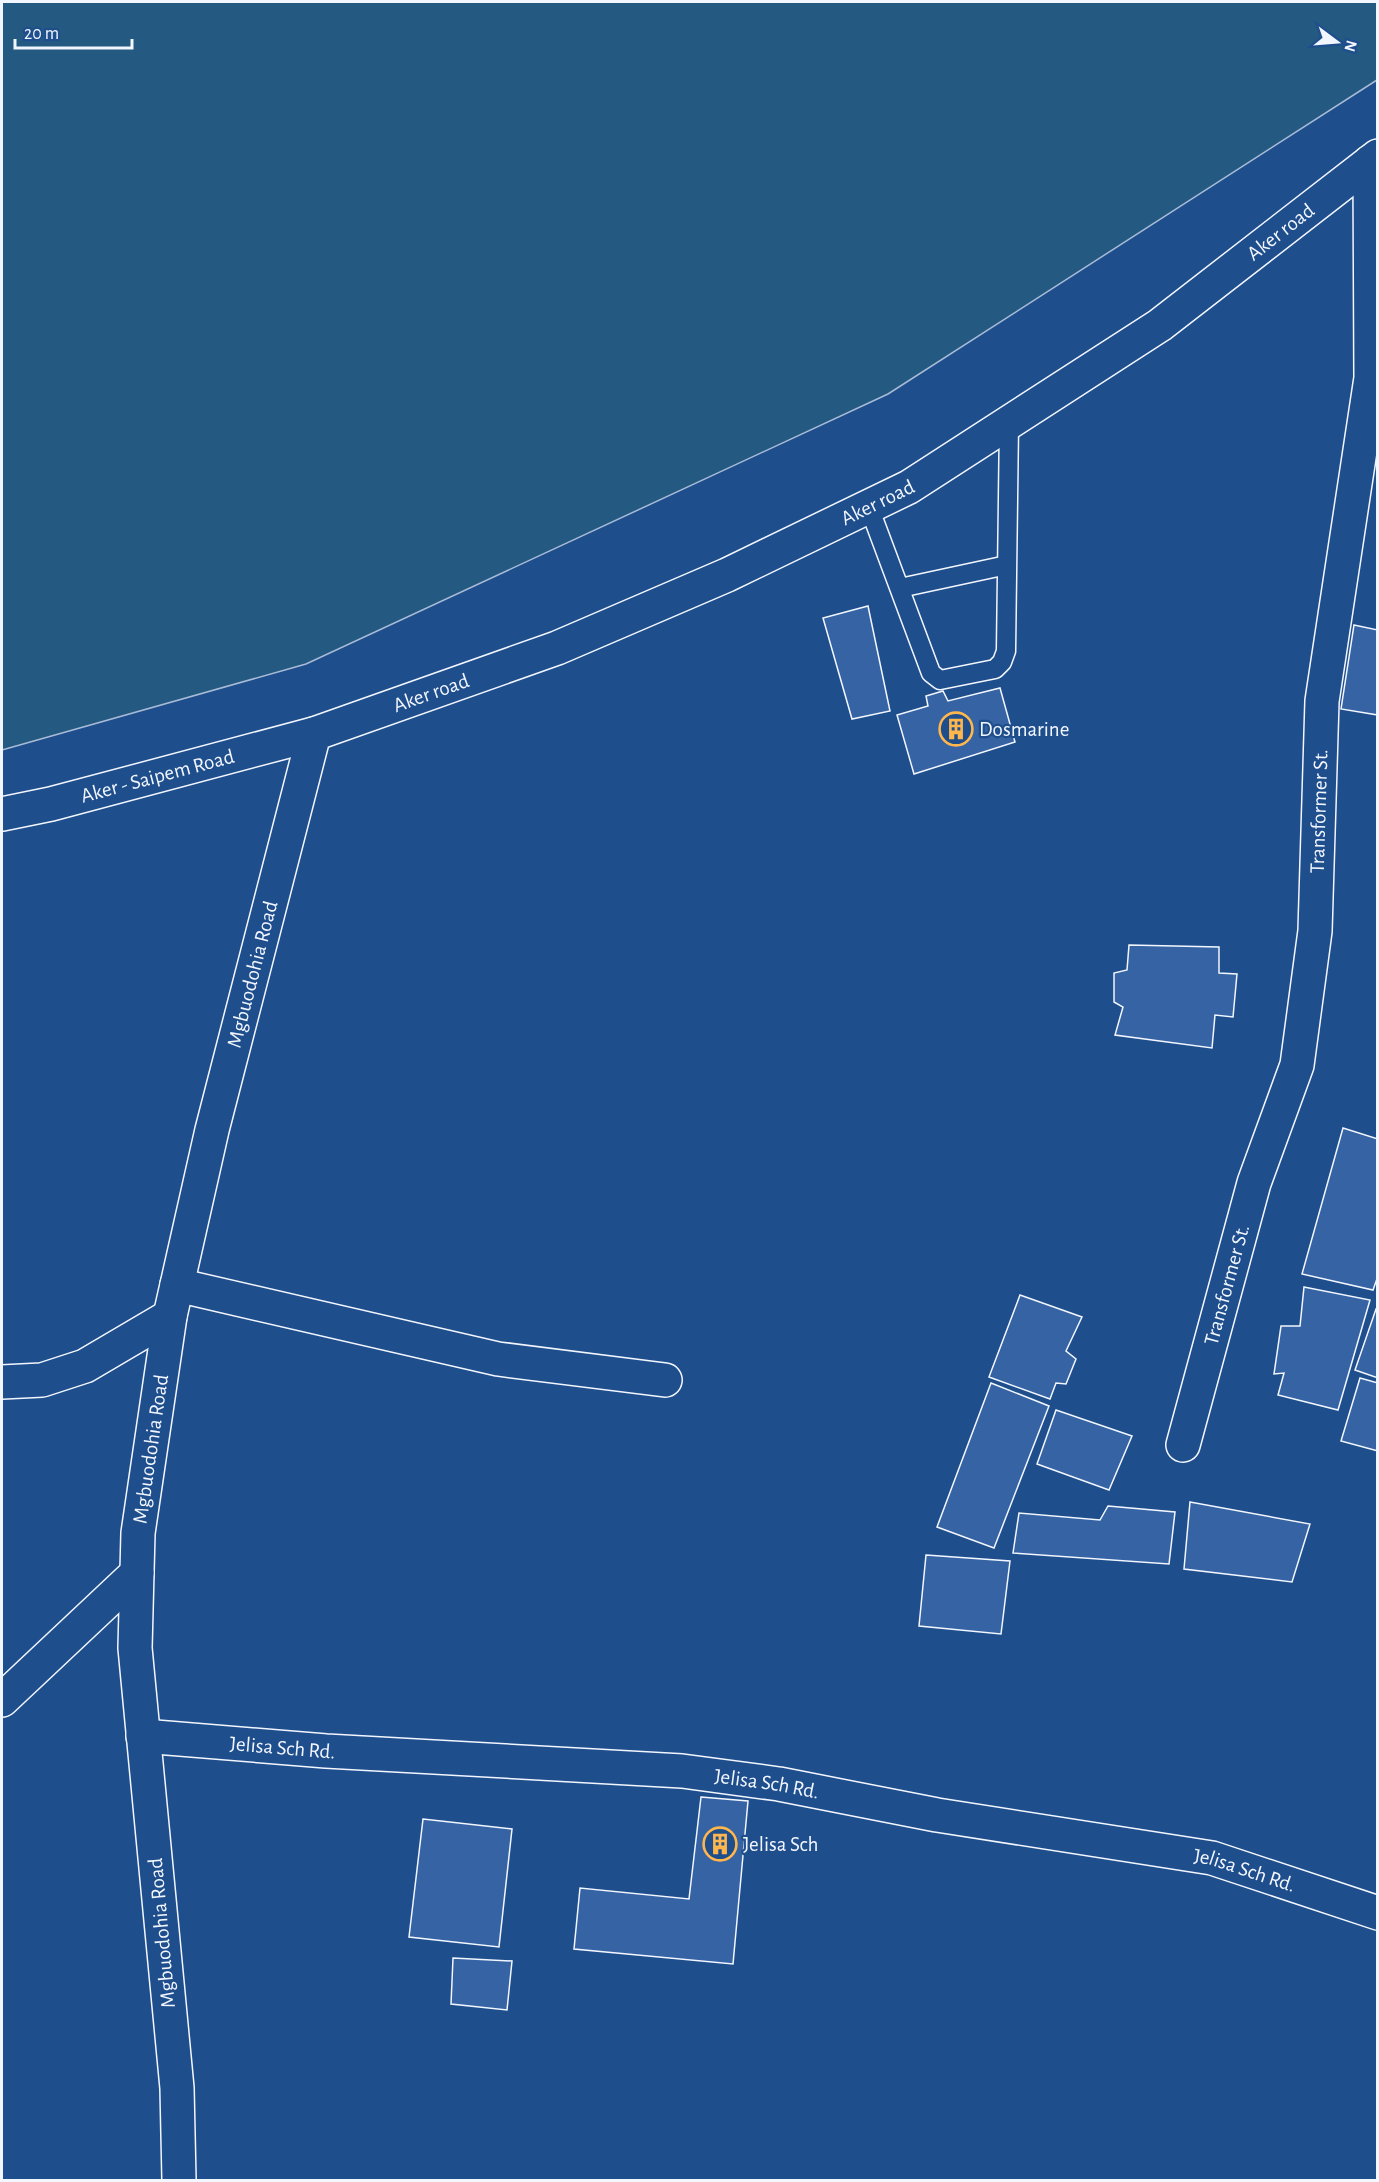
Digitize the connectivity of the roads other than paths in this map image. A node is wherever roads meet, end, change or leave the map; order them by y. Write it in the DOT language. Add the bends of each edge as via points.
graph roads {
  1 [pos="1374,159"];
  2 [pos="1009,423"];
  3 [pos="869,507"];
  4 [pos="1007,565"];
  5 [pos="900,588"];
  6 [pos="314,734"];
  7 [pos="2,814"];
  8 [pos="177,1285"];
  9 [pos="170,1317"];
  10 [pos="665,1380"];
  11 [pos="2,1382"];
  12 [pos="1184,1445"];
  13 [pos="137,1573"];
  14 [pos="2,1701"];
  15 [pos="143,1736"];
  16 [pos="1377,1914"];
  17 [pos="179,2181"];
  1 -- 2 [label="street, Aker road" via="1160,325"];
  1 -- 12 [label="street, Transformer St." via="1371,378 1322,701 1315,931 1297,1065 1254,1183"];
  2 -- 3 [label="street, Aker road" via="909,487"];
  2 -- 4 [label="lane"];
  3 -- 5 [label="lane"];
  3 -- 6 [label="street, Aker road" via="727,575 557,648"];
  4 -- 5 [label="lane"];
  4 -- 5 [label="lane" via="1002,662 995,669 950,680 940,680 931,673"];
  6 -- 7 [label="street, Aker - Saipem Road"];
  6 -- 8 [label="street, Mgbuodohia Road" via="212,1130"];
  8 -- 9 [label="street, Mgbuodohia Road"];
  8 -- 10 [label="street" via="498,1359"];
  9 -- 11 [label="street" via="86,1366 42,1380"];
  9 -- 13 [label="street, Mgbuodohia Road" via="138,1533"];
  13 -- 14 [label="street"];
  13 -- 15 [label="street, Mgbuodohia Road" via="135,1648"];
  15 -- 16 [label="street, Jelisa Sch Rd." via="326,1751 682,1771 779,1784 937,1815 1212,1858"];
  15 -- 17 [label="street, Mgbuodohia Road" via="177,2088"];
}
